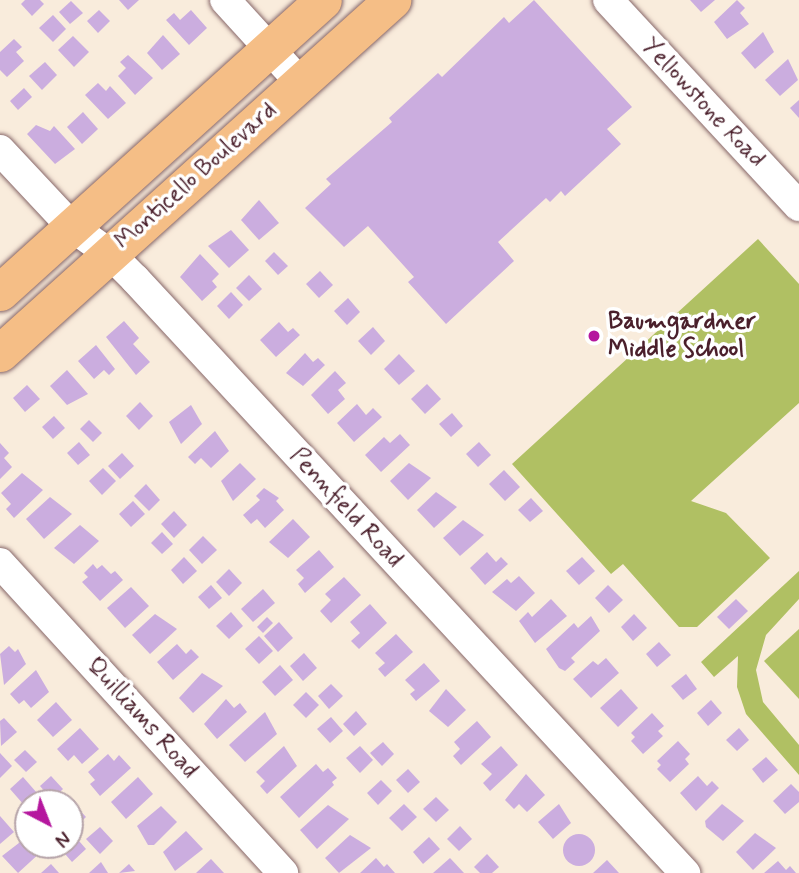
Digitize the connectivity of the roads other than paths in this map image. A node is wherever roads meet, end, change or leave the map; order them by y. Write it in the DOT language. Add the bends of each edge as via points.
graph roads {
  1 [pos="225,0"];
  2 [pos="323,0"];
  3 [pos="391,0"];
  4 [pos="608,0"];
  5 [pos="270,48"];
  6 [pos="300,82"];
  7 [pos="0,150"];
  8 [pos="799,206"];
  9 [pos="72,228"];
  10 [pos="110,254"];
  11 [pos="0,292"];
  12 [pos="0,353"];
  13 [pos="0,563"];
  14 [pos="283,873"];
  15 [pos="685,873"];
  1 -- 5 [label="street"];
  2 -- 5 [label="main road, Monticello Boulevard"];
  3 -- 6 [label="main road, Monticello Boulevard"];
  4 -- 8 [label="street, Yellowstone Road"];
  5 -- 6 [label="street"];
  5 -- 9 [label="main road, Monticello Boulevard"];
  6 -- 10 [label="main road, Monticello Boulevard"];
  7 -- 9 [label="street, Pennfield Road"];
  9 -- 10 [label="street, Pennfield Road"];
  9 -- 11 [label="main road, Monticello Boulevard"];
  10 -- 12 [label="main road, Monticello Boulevard"];
  10 -- 15 [label="street, Pennfield Road"];
  13 -- 14 [label="street, Quilliams Road"];
}
